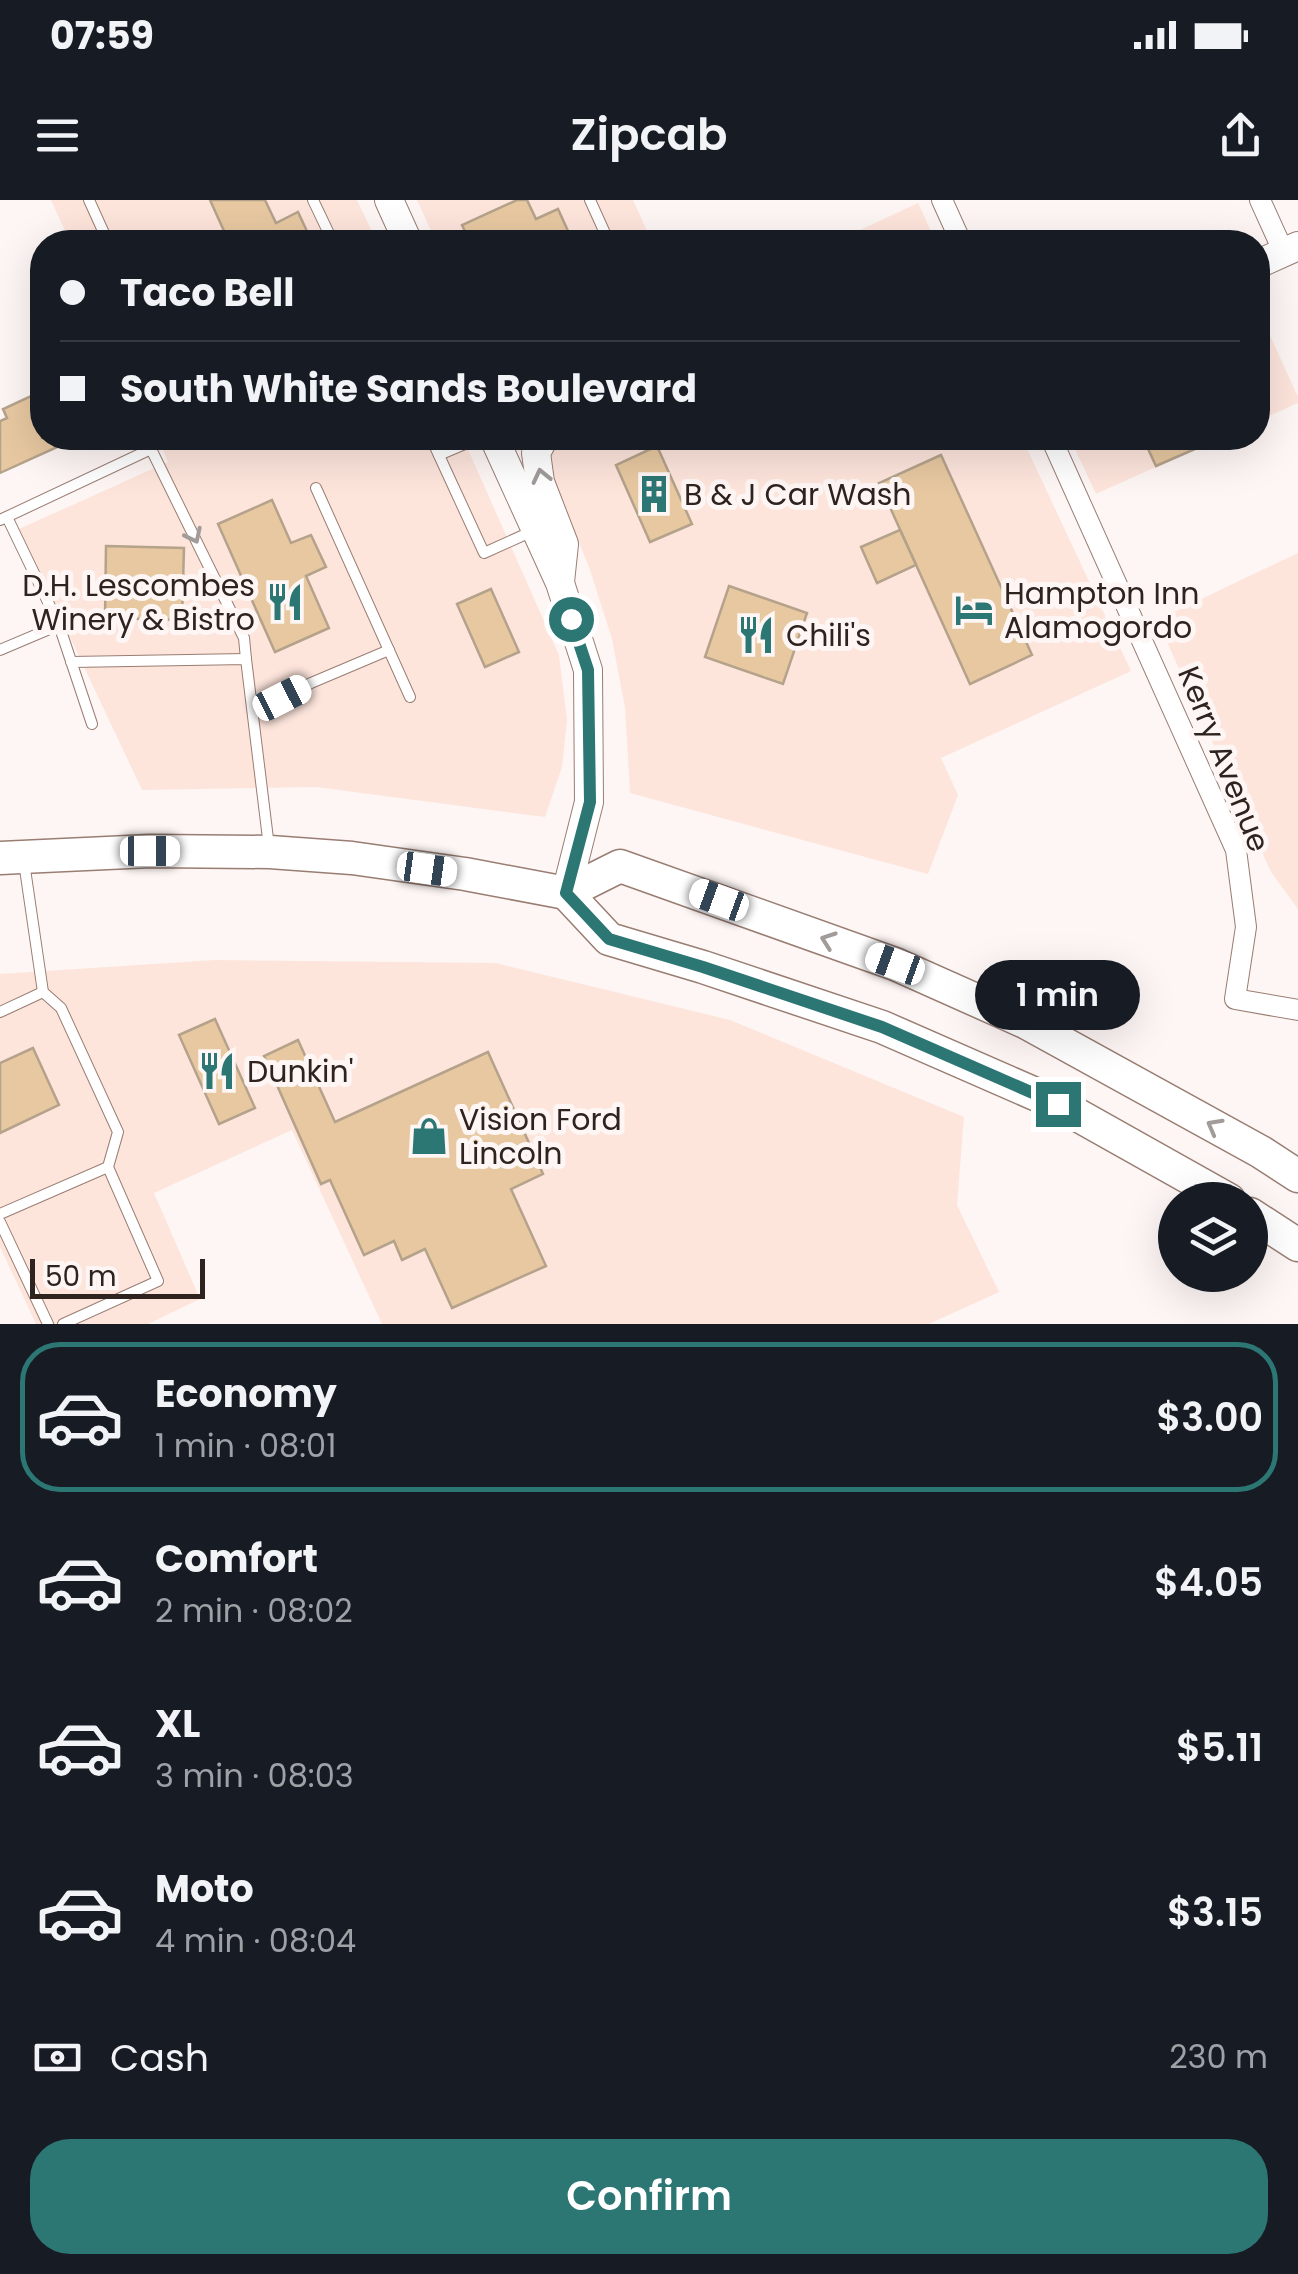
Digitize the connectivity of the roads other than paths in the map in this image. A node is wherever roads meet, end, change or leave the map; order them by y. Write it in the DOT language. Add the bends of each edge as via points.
graph roads {
  1 [pos="89,200"];
  2 [pos="314,200"];
  3 [pos="389,200"];
  4 [pos="590,200"];
  5 [pos="942,200"];
  6 [pos="1260,200"];
  7 [pos="103,230"];
  8 [pos="328,230"];
  9 [pos="403,230"];
  10 [pos="604,230"];
  11 [pos="954,230"];
  12 [pos="1291,249"];
  13 [pos="147,450"];
  14 [pos="152,450"];
  15 [pos="437,450"];
  16 [pos="451,450"];
  17 [pos="499,450"];
  18 [pos="538,450"];
  19 [pos="1056,450"];
  20 [pos="439,455"];
  21 [pos="316,488"];
  22 [pos="4,519"];
  23 [pos="536,530"];
  24 [pos="560,583"];
  25 [pos="58,625"];
  26 [pos="0,650"];
  27 [pos="389,650"];
  28 [pos="246,659"];
  29 [pos="71,662"];
  30 [pos="410,698"];
  31 [pos="253,713"];
  32 [pos="92,724"];
  33 [pos="270,852"];
  34 [pos="12,857"];
  35 [pos="566,893"];
  36 [pos="43,992"];
  37 [pos="1298,1010"];
  38 [pos="0,1012"];
  39 [pos="108,1166"];
  40 [pos="1298,1176"];
  41 [pos="1196,1182"];
  42 [pos="0,1218"];
  43 [pos="1268,1226"];
  44 [pos="1298,1245"];
  45 [pos="48,1324"];
  46 [pos="63,1324"];
  1 -- 7 [label="lane"];
  2 -- 8 [label="lane"];
  3 -- 9 [label="main road"];
  4 -- 10 [label="lane"];
  5 -- 11 [label="street"];
  6 -- 12 [label="street"];
  22 -- 13 [label="lane, one-way"];
  14 -- 28 [label="lane, one-way" via="244,638"];
  15 -- 20 [label="lane"];
  16 -- 20 [label="lane"];
  17 -- 23 [label="main road"];
  24 -- 18 [label="main road, one-way" via="564,544 540,482"];
  19 -- 37 [label="street, Kerry Avenue" via="1236,850 1246,927 1234,999"];
  20 -- 23 [label="lane" via="484,553"];
  21 -- 27 [label="lane"];
  22 -- 25 [label="lane"];
  23 -- 24 [label="main road"];
  24 -- 35 [label="main road" via="588,670 590,802"];
  25 -- 26 [label="lane"];
  25 -- 29 [label="lane"];
  27 -- 30 [label="lane"];
  27 -- 31 [label="lane"];
  28 -- 29 [label="lane"];
  28 -- 31 [label="lane"];
  29 -- 32 [label="lane"];
  31 -- 33 [label="lane"];
  33 -- 34 [label="main road"];
  33 -- 35 [label="main road" via="352,858"];
  34 -- 36 [label="lane"];
  40 -- 35 [label="main road, one-way" via="1025,1022 895,964 620,866"];
  35 -- 41 [label="main road" via="609,939 882,1027 1058,1104"];
  36 -- 38 [label="lane"];
  36 -- 39 [label="lane" via="61,1008 118,1132"];
  39 -- 42 [label="lane"];
  39 -- 46 [label="lane" via="158,1280"];
  42 -- 45 [label="lane"];
  43 -- 44 [label="main road"];
}
